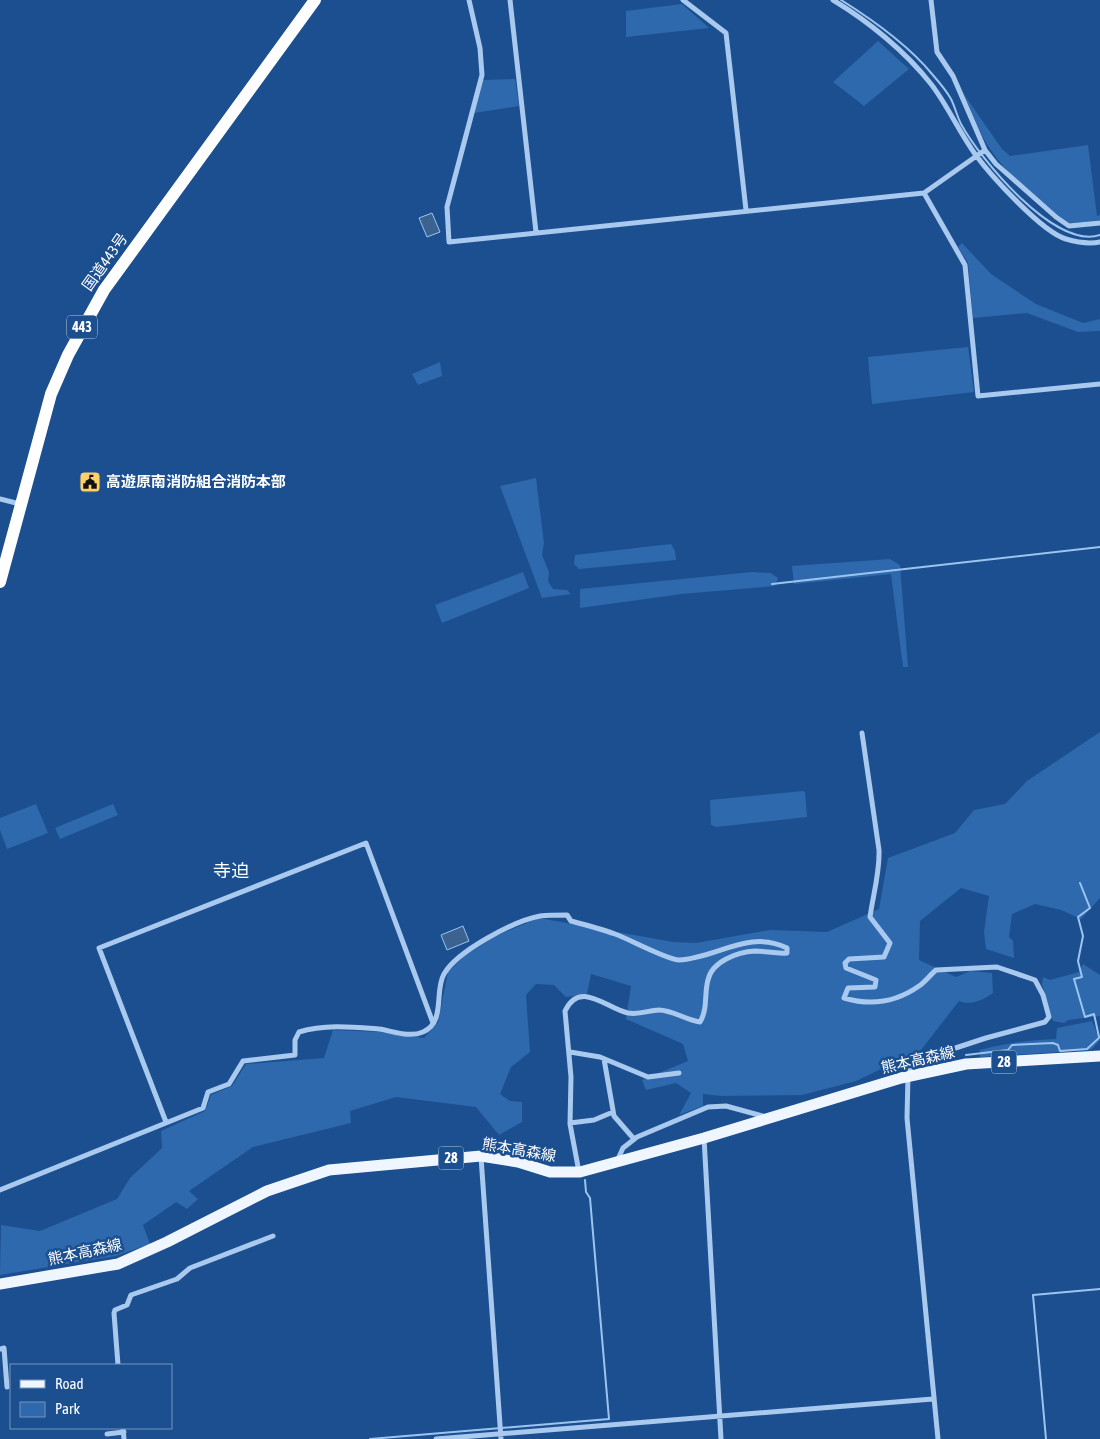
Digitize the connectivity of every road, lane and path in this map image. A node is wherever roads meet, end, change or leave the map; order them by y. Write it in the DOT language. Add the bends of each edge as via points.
graph roads {
  1 [pos="315,0"];
  2 [pos="469,0"];
  3 [pos="510,0"];
  4 [pos="684,0"];
  5 [pos="833,0"];
  6 [pos="931,0"];
  7 [pos="985,150"];
  8 [pos="976,155"];
  9 [pos="924,193"];
  10 [pos="746,210"];
  11 [pos="1100,223"];
  12 [pos="536,232"];
  13 [pos="1100,242"];
  14 [pos="1100,384"];
  15 [pos="0,499"];
  16 [pos="20,504"];
  17 [pos="0,582"];
  18 [pos="862,733"];
  19 [pos="433,1023"];
  20 [pos="570,1052"];
  21 [pos="1100,1056"];
  22 [pos="604,1058"];
  23 [pos="679,1073"];
  24 [pos="904,1077"];
  25 [pos="612,1112"];
  26 [pos="769,1118"];
  27 [pos="166,1122"];
  28 [pos="570,1122"];
  29 [pos="704,1138"];
  30 [pos="634,1139"];
  31 [pos="481,1156"];
  32 [pos="617,1162"];
  33 [pos="580,1172"];
  34 [pos="0,1190"];
  35 [pos="273,1236"];
  36 [pos="0,1284"];
  37 [pos="0,1349"];
  38 [pos="118,1364"];
  39 [pos="7,1387"];
  40 [pos="933,1399"];
  41 [pos="720,1416"];
  42 [pos="124,1430"];
  43 [pos="107,1434"];
  44 [pos="501,1436"];
  45 [pos="124,1439"];
  46 [pos="436,1439"];
  47 [pos="721,1439"];
  48 [pos="938,1439"];
  1 -- 16 [label="highway, 国道443号 / 443" via="104,290 82,327 51,394"];
  2 -- 12 [label="street" via="480,48 482,74 447,207 449,242"];
  3 -- 12 [label="street"];
  4 -- 10 [label="street" via="726,33"];
  5 -- 8 [label="street" via="899,50 918,70"];
  6 -- 7 [label="street" via="937,52 953,76"];
  7 -- 8 [label="street"];
  7 -- 11 [label="street" via="996,164 1069,226"];
  8 -- 9 [label="street"];
  8 -- 13 [label="street" via="1038,221 1065,239"];
  9 -- 10 [label="street"];
  9 -- 14 [label="street" via="965,265 978,396"];
  10 -- 12 [label="street"];
  15 -- 16 [label="street"];
  16 -- 17 [label="highway, 国道443号 / 443"];
  18 -- 24 [label="street" via="879,850 870,917 890,943 884,957 849,959 845,963 852,972 876,980 875,987 848,988 844,998 859,1003 884,1003 920,986 936,970 997,967 1035,980 1049,1017 1045,1022 919,1060"];
  19 -- 20 [label="street" via="444,973 462,954 495,934 538,916 567,916 678,960 763,940 787,948 787,953 753,951 715,965 708,978 704,1015 700,1022 659,1010 648,1014 627,1012 595,998 574,998 566,1011"];
  19 -- 27 [label="street" via="425,1032 411,1035 338,1026 300,1032 295,1040 295,1055 244,1061 229,1084 208,1092 203,1108"];
  19 -- 27 [label="street" via="366,843 99,948"];
  20 -- 22 [label="street"];
  20 -- 28 [label="street"];
  21 -- 24 [label="main road, 熊本高森線 / 28" via="966,1064"];
  22 -- 23 [label="street" via="648,1077"];
  22 -- 25 [label="street"];
  24 -- 26 [label="main road, 熊本高森線 / 28"];
  24 -- 40 [label="street"];
  25 -- 28 [label="street" via="594,1120"];
  25 -- 30 [label="street"];
  26 -- 29 [label="main road, 熊本高森線 / 28"];
  26 -- 30 [label="street" via="726,1106 708,1107"];
  27 -- 34 [label="street"];
  28 -- 33 [label="street"];
  29 -- 32 [label="main road, 熊本高森線 / 28"];
  29 -- 41 [label="street"];
  30 -- 32 [label="street" via="623,1148"];
  31 -- 33 [label="main road, 熊本高森線 / 28" via="518,1162 550,1172"];
  31 -- 36 [label="main road, 熊本高森線 / 28" via="329,1170 267,1191 118,1264"];
  31 -- 44 [label="street"];
  32 -- 33 [label="main road, 熊本高森線 / 28"];
  35 -- 38 [label="street" via="190,1268 178,1279 131,1295 127,1305 114,1313"];
  37 -- 39 [label="street" via="4,1348"];
  40 -- 41 [label="street"];
  40 -- 48 [label="street"];
  41 -- 44 [label="street"];
  41 -- 47 [label="street"];
  42 -- 43 [label="street"];
  42 -- 45 [label="street"];
  44 -- 46 [label="street"];
}
